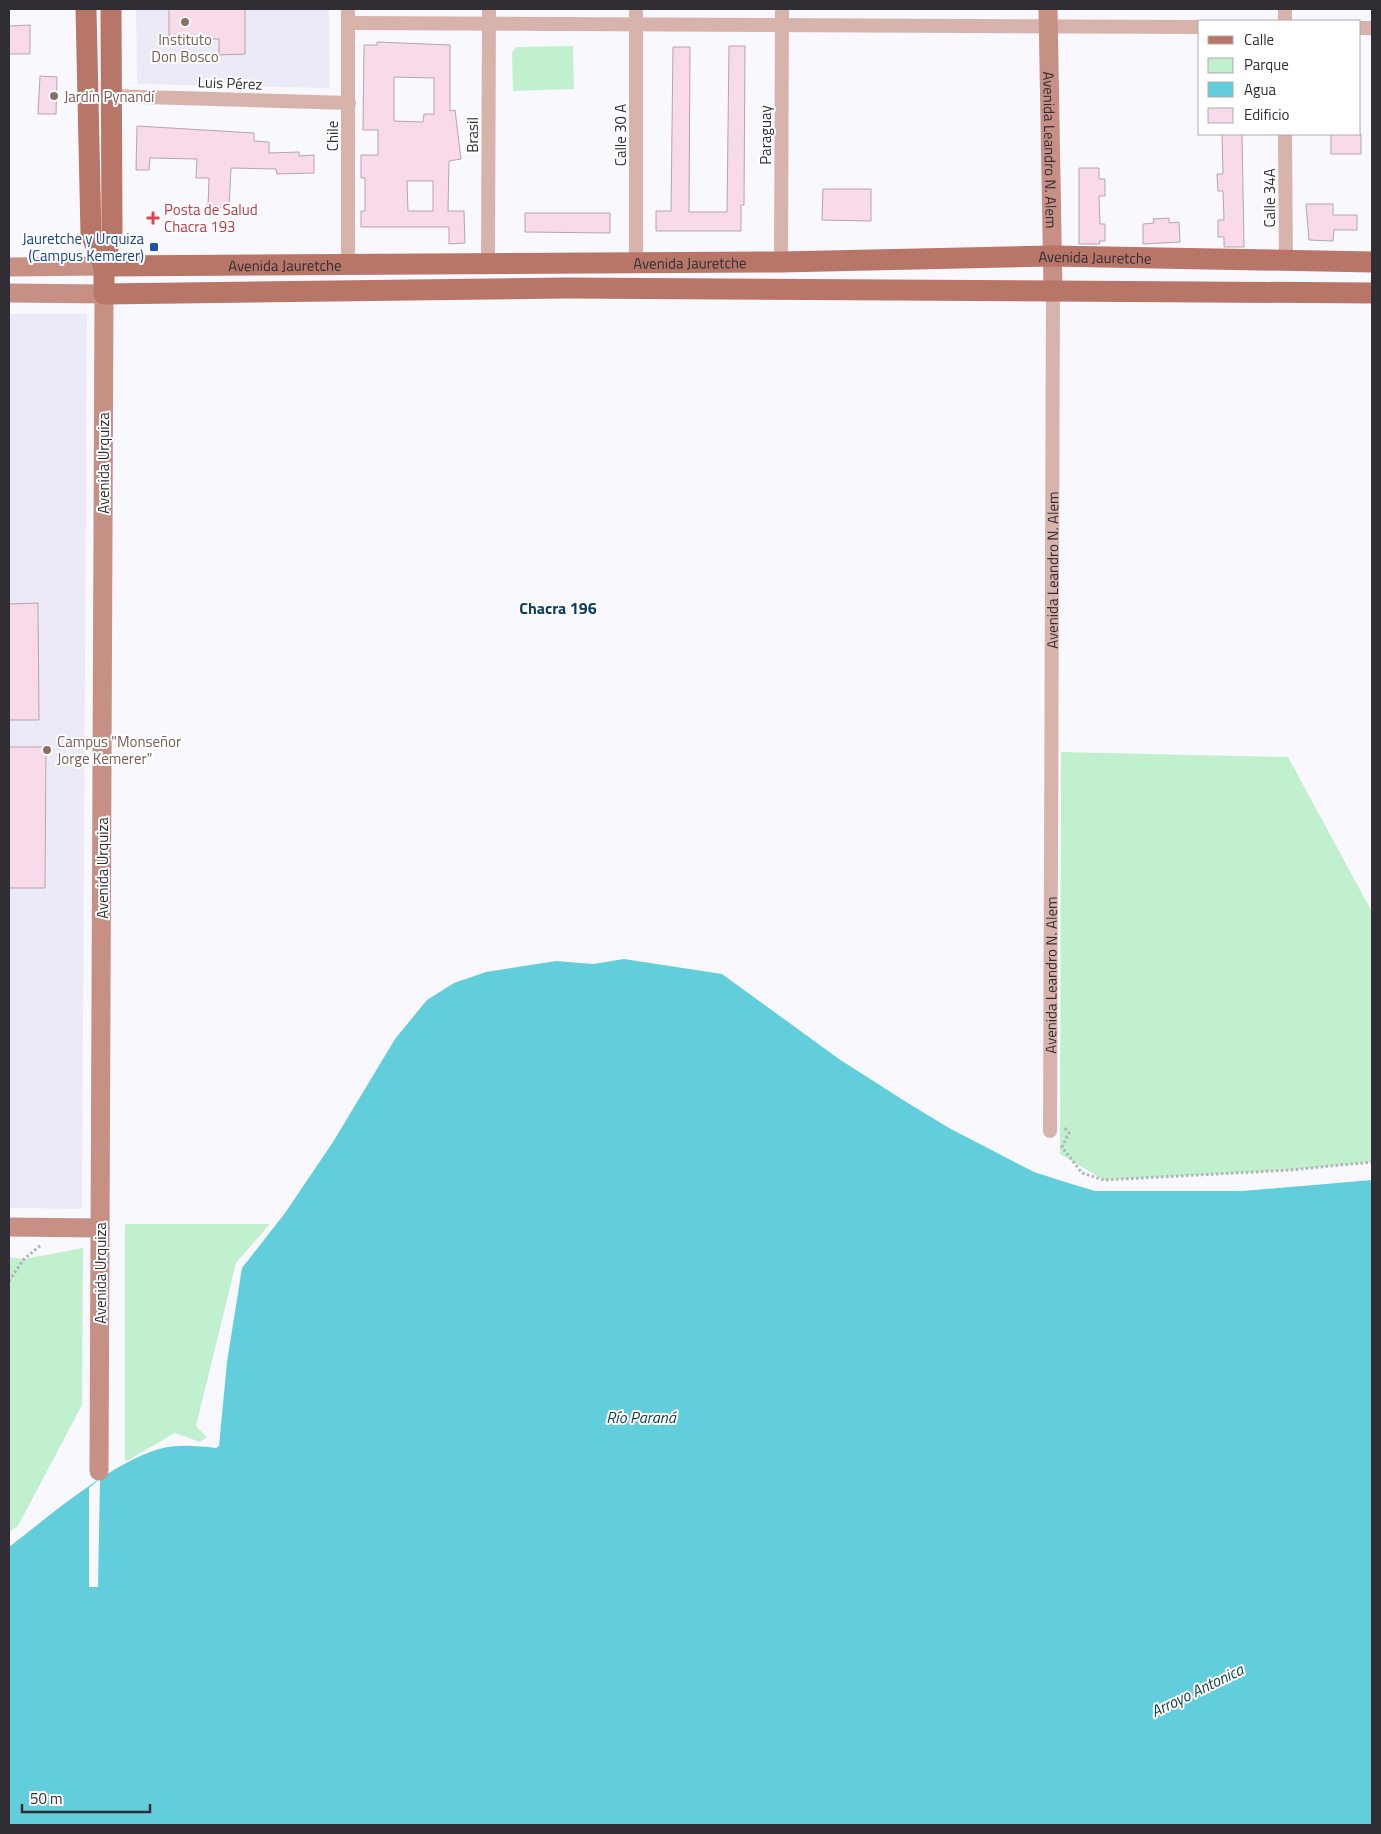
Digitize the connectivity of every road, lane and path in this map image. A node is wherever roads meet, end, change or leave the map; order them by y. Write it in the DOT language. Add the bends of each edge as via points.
graph roads {
  1 [pos="86,9"];
  2 [pos="111,9"];
  3 [pos="489,9"];
  4 [pos="636,9"];
  5 [pos="782,9"];
  6 [pos="348,16"];
  7 [pos="1048,18"];
  8 [pos="489,24"];
  9 [pos="636,24"];
  10 [pos="782,25"];
  11 [pos="1198,27"];
  12 [pos="110,96"];
  13 [pos="348,103"];
  14 [pos="1285,135"];
  15 [pos="636,261"];
  16 [pos="488,262"];
  17 [pos="781,262"];
  18 [pos="1286,262"];
  19 [pos="1372,262"];
  20 [pos="348,263"];
  21 [pos="104,266"];
  22 [pos="9,267"];
  23 [pos="1052,274"];
  24 [pos="9,293"];
  25 [pos="104,294"];
  26 [pos="1372,294"];
  27 [pos="1050,1110"];
  28 [pos="1050,1130"];
  29 [pos="1372,1162"];
  30 [pos="9,1227"];
  31 [pos="48,1228"];
  32 [pos="100,1228"];
  33 [pos="9,1281"];
  34 [pos="99,1471"];
  1 -- 21 [label="main road, Avenida Urquiza" via="91,234"];
  2 -- 12 [label="main road, Avenida Urquiza"];
  3 -- 8 [label="street, Brasil"];
  4 -- 9 [label="street, Calle 30 A"];
  5 -- 10 [label="street, Paraguay"];
  6 -- 8 [label="street"];
  6 -- 13 [label="street, Chile"];
  7 -- 10 [label="street"];
  7 -- 11 [label="street"];
  7 -- 23 [label="main road, Avenida Leandro N. Alem"];
  8 -- 9 [label="street"];
  8 -- 16 [label="street, Brasil"];
  9 -- 10 [label="street"];
  9 -- 15 [label="street, Calle 30 A"];
  10 -- 17 [label="street, Paraguay"];
  12 -- 13 [label="street, Luis Pérez"];
  12 -- 21 [label="main road, Avenida Urquiza" via="112,232"];
  13 -- 20 [label="street, Chile"];
  14 -- 18 [label="street, Calle 34A"];
  15 -- 16 [label="main road, Avenida Jauretche"];
  15 -- 17 [label="main road, Avenida Jauretche"];
  16 -- 20 [label="main road, Avenida Jauretche"];
  17 -- 23 [label="main road, Avenida Jauretche"];
  18 -- 19 [label="main road, Avenida Jauretche"];
  18 -- 23 [label="main road, Avenida Jauretche"];
  20 -- 21 [label="main road, Avenida Jauretche"];
  21 -- 22 [label="main road, Avenida Jauretche"];
  21 -- 25 [label="main road, Avenida Urquiza"];
  23 -- 25 [label="main road, Avenida Jauretche" via="566,288"];
  23 -- 26 [label="main road, Avenida Jauretche"];
  23 -- 27 [label="street, Avenida Leandro N. Alem"];
  24 -- 25 [label="main road, Avenida Jauretche"];
  25 -- 32 [label="main road, Avenida Urquiza"];
  27 -- 28 [label="street, Avenida Leandro N. Alem"];
  27 -- 29 [label="path" via="1068,1133 1062,1147 1082,1173 1104,1180 1291,1170"];
  30 -- 31 [label="main road"];
  31 -- 32 [label="main road"];
  31 -- 33 [label="path" via="41,1246 24,1259"];
  32 -- 34 [label="main road, Avenida Urquiza"];
}
